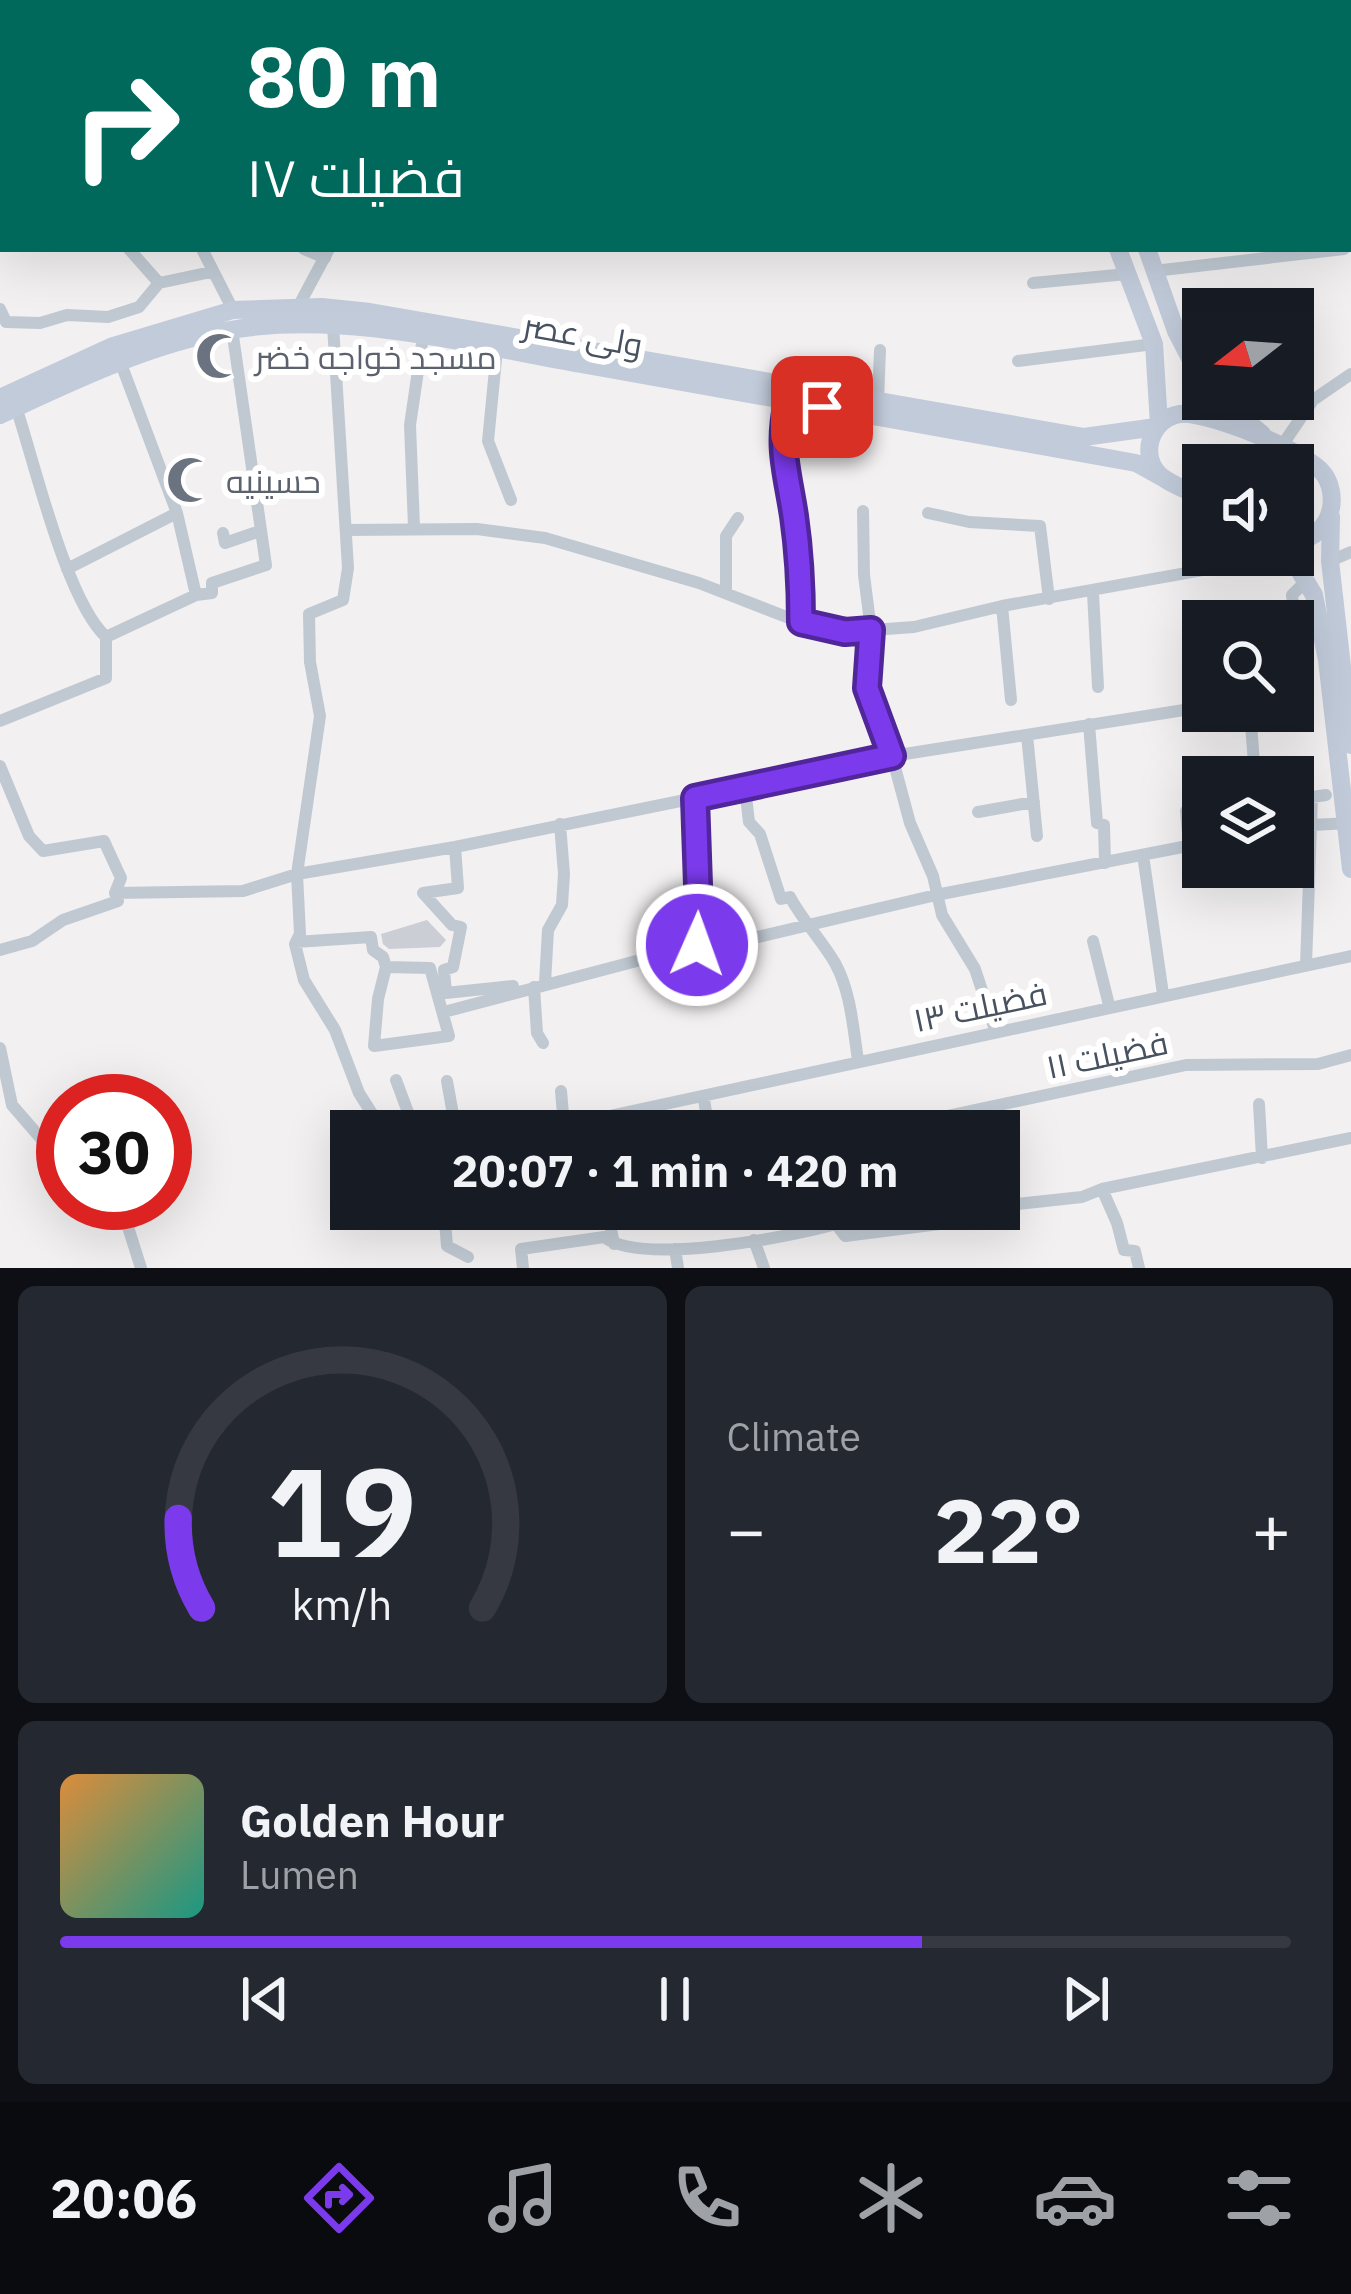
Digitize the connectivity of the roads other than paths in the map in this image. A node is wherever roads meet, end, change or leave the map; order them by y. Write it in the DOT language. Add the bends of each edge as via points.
graph roads {
  1 [pos="132,252"];
  2 [pos="203,252"];
  3 [pos="1119,252"];
  4 [pos="1148,252"];
  5 [pos="1314,252"];
  6 [pos="327,253"];
  7 [pos="1154,271"];
  8 [pos="211,272"];
  9 [pos="1127,274"];
  10 [pos="159,283"];
  11 [pos="1033,284"];
  12 [pos="298,307"];
  13 [pos="0,309"];
  14 [pos="108,317"];
  15 [pos="232,320"];
  16 [pos="333,326"];
  17 [pos="1182,328"];
  18 [pos="423,337"];
  19 [pos="1154,344"];
  20 [pos="497,349"];
  21 [pos="880,350"];
  22 [pos="116,353"];
  23 [pos="1018,361"];
  24 [pos="1351,374"];
  25 [pos="789,393"];
  26 [pos="1160,393"];
  27 [pos="878,401"];
  28 [pos="7,403"];
  29 [pos="1245,420"];
  30 [pos="1158,426"];
  31 [pos="1124,433"];
  32 [pos="1272,444"];
  33 [pos="1275,444"];
  34 [pos="1279,444"];
  35 [pos="1314,466"];
  36 [pos="1163,478"];
  37 [pos="1182,488"];
  38 [pos="511,500"];
  39 [pos="1338,500"];
  40 [pos="863,512"];
  41 [pos="177,513"];
  42 [pos="928,513"];
  43 [pos="738,518"];
  44 [pos="415,527"];
  45 [pos="260,530"];
  46 [pos="348,530"];
  47 [pos="223,533"];
  48 [pos="1314,535"];
  49 [pos="1351,552"];
  50 [pos="1330,561"];
  51 [pos="67,569"];
  52 [pos="1182,576"];
  53 [pos="1303,576"];
  54 [pos="1306,581"];
  55 [pos="726,593"];
  56 [pos="1093,593"];
  57 [pos="196,595"];
  58 [pos="1049,599"];
  59 [pos="1292,600"];
  60 [pos="1002,606"];
  61 [pos="1344,614"];
  62 [pos="801,622"];
  63 [pos="871,630"];
  64 [pos="102,633"];
  65 [pos="1098,687"];
  66 [pos="1343,698"];
  67 [pos="1011,700"];
  68 [pos="1182,709"];
  69 [pos="0,721"];
  70 [pos="1089,724"];
  71 [pos="1027,735"];
  72 [pos="1351,745"];
  73 [pos="892,756"];
  74 [pos="1345,763"];
  75 [pos="0,766"];
  76 [pos="746,788"];
  77 [pos="1326,795"];
  78 [pos="1314,797"];
  79 [pos="695,798"];
  80 [pos="1034,802"];
  81 [pos="978,812"];
  82 [pos="1314,822"];
  83 [pos="1349,823"];
  84 [pos="560,824"];
  85 [pos="1037,836"];
  86 [pos="455,847"];
  87 [pos="1182,847"];
  88 [pos="1143,855"];
  89 [pos="1105,863"];
  90 [pos="1351,869"];
  91 [pos="297,874"];
  92 [pos="1308,888"];
  93 [pos="115,892"];
  94 [pos="935,895"];
  95 [pos="806,927"];
  96 [pos="1094,941"];
  97 [pos="296,942"];
  98 [pos="697,945"];
  99 [pos="0,950"];
  100 [pos="1351,956"];
  101 [pos="1306,964"];
  102 [pos="386,967"];
  103 [pos="543,984"];
  104 [pos="1163,994"];
  105 [pos="1109,1005"];
  106 [pos="445,1012"];
  107 [pos="995,1030"];
  108 [pos="543,1043"];
  109 [pos="0,1048"];
  110 [pos="1351,1055"];
  111 [pos="857,1060"];
  112 [pos="396,1080"];
  113 [pos="448,1081"];
  114 [pos="561,1091"];
  115 [pos="704,1099"];
  116 [pos="1259,1104"];
  117 [pos="370,1110"];
  118 [pos="407,1110"];
  119 [pos="453,1110"];
  120 [pos="563,1110"];
  121 [pos="635,1110"];
  122 [pos="706,1110"];
  123 [pos="975,1110"];
  124 [pos="36,1133"];
  125 [pos="1351,1138"];
  126 [pos="1262,1158"];
  127 [pos="1102,1189"];
  128 [pos="1020,1204"];
  129 [pos="129,1230"];
  130 [pos="446,1230"];
  131 [pos="611,1230"];
  132 [pos="805,1230"];
  133 [pos="840,1230"];
  134 [pos="893,1230"];
  135 [pos="754,1240"];
  136 [pos="614,1245"];
  137 [pos="676,1249"];
  138 [pos="468,1257"];
  139 [pos="141,1268"];
  140 [pos="523,1268"];
  141 [pos="678,1268"];
  142 [pos="764,1268"];
  143 [pos="1138,1268"];
  1 -- 10 [label="street"];
  2 -- 8 [label="street"];
  3 -- 9 [label="main road"];
  4 -- 7 [label="main road"];
  5 -- 7 [label="street"];
  6 -- 12 [label="street"];
  7 -- 17 [label="main road"];
  8 -- 10 [label="street"];
  8 -- 15 [label="street"];
  9 -- 11 [label="street"];
  9 -- 19 [label="main road"];
  10 -- 14 [label="street" via="139,308"];
  12 -- 15 [label="main road, ولی عصر"];
  12 -- 25 [label="main road, ولی عصر" via="370,312"];
  13 -- 14 [label="street" via="6,322"];
  14 -- 22 [label="street"];
  15 -- 16 [label="main road, ولی عصر"];
  15 -- 22 [label="main road, ولی عصر"];
  15 -- 45 [label="street"];
  16 -- 18 [label="main road, ولی عصر"];
  16 -- 46 [label="street"];
  18 -- 20 [label="main road, ولی عصر"];
  18 -- 44 [label="street" via="410,425"];
  19 -- 23 [label="street"];
  19 -- 26 [label="main road"];
  20 -- 25 [label="main road, ولی عصر"];
  20 -- 38 [label="street" via="488,441"];
  21 -- 27 [label="street"];
  22 -- 28 [label="main road, ولی عصر"];
  22 -- 41 [label="street"];
  24 -- 34 [label="street" via="1312,400"];
  25 -- 27 [label="main road, ولی عصر"];
  25 -- 36 [label="main road, ولی عصر" via="1136,463"];
  25 -- 62 [label="street" via="782,459"];
  26 -- 30 [label="main road"];
  26 -- 31 [label="main road"];
  27 -- 31 [label="main road, ولی عصر" via="1084,437"];
  28 -- 51 [label="street"];
  29 -- 33 [label="main road"];
  30 -- 31 [label="main road, ولی عصر"];
  30 -- 32 [label="main road, ولی عصر" via="1186,414"];
  30 -- 36 [label="main road" via="1150,459"];
  35 -- 39 [label="main road"];
  36 -- 37 [label="main road, ولی عصر"];
  39 -- 48 [label="main road"];
  39 -- 50 [label="main road"];
  40 -- 63 [label="street"];
  41 -- 51 [label="street"];
  41 -- 57 [label="street"];
  42 -- 58 [label="street" via="1040,526"];
  43 -- 55 [label="street" via="726,536"];
  44 -- 46 [label="street"];
  44 -- 55 [label="street" via="545,538"];
  45 -- 47 [label="street" via="225,543"];
  45 -- 57 [label="street" via="266,565"];
  46 -- 91 [label="street" via="343,600 309,614 320,716"];
  49 -- 50 [label="street"];
  50 -- 61 [label="main road"];
  51 -- 64 [label="street"];
  52 -- 56 [label="street"];
  53 -- 54 [label="main road"];
  54 -- 59 [label="street"];
  54 -- 66 [label="main road"];
  55 -- 62 [label="street"];
  56 -- 58 [label="street"];
  56 -- 65 [label="street"];
  57 -- 64 [label="street"];
  58 -- 60 [label="street"];
  60 -- 63 [label="street"];
  60 -- 67 [label="street"];
  61 -- 66 [label="main road"];
  62 -- 63 [label="street"];
  63 -- 73 [label="street" via="867,688"];
  64 -- 69 [label="street" via="106,678"];
  66 -- 72 [label="main road"];
  66 -- 74 [label="main road"];
  68 -- 70 [label="street"];
  70 -- 71 [label="street"];
  70 -- 89 [label="street"];
  71 -- 73 [label="street"];
  71 -- 80 [label="street"];
  73 -- 76 [label="street"];
  73 -- 94 [label="street"];
  74 -- 83 [label="main road"];
  75 -- 93 [label="street" via="43,851 104,841 122,878"];
  76 -- 79 [label="street"];
  76 -- 95 [label="street" via="749,822 781,899 790,897"];
  77 -- 78 [label="street"];
  79 -- 84 [label="street"];
  79 -- 98 [label="street"];
  80 -- 81 [label="street"];
  80 -- 85 [label="street"];
  82 -- 83 [label="street"];
  83 -- 90 [label="main road"];
  84 -- 86 [label="street"];
  84 -- 103 [label="street" via="562,905 548,930"];
  86 -- 91 [label="street"];
  86 -- 103 [label="street" via="458,888 423,893 461,927 453,967 444,970 446,993"];
  87 -- 88 [label="street"];
  88 -- 89 [label="street"];
  88 -- 104 [label="street"];
  89 -- 94 [label="street"];
  91 -- 93 [label="street" via="243,891"];
  91 -- 97 [label="street"];
  92 -- 101 [label="street"];
  93 -- 99 [label="street" via="118,901"];
  94 -- 95 [label="street"];
  94 -- 107 [label="street" via="975,969"];
  95 -- 98 [label="street"];
  95 -- 111 [label="street" via="840,976"];
  96 -- 105 [label="street"];
  97 -- 102 [label="street" via="371,937"];
  97 -- 117 [label="street" via="304,980"];
  98 -- 103 [label="street"];
  100 -- 101 [label="street, فضیلت ۱۳"];
  101 -- 104 [label="street, فضیلت ۱۳"];
  102 -- 106 [label="street" via="430,968"];
  102 -- 106 [label="street" via="374,1046 449,1036"];
  103 -- 106 [label="street"];
  103 -- 108 [label="street"];
  104 -- 105 [label="street, فضیلت ۱۳"];
  105 -- 107 [label="street, فضیلت ۱۳"];
  107 -- 111 [label="street, فضیلت ۱۳"];
  109 -- 124 [label="street" via="12,1105"];
  110 -- 123 [label="street, فضیلت ۱۱" via="1318,1064 1186,1065"];
  111 -- 115 [label="street, فضیلت ۱۳"];
  112 -- 118 [label="street"];
  113 -- 119 [label="street"];
  114 -- 120 [label="street"];
  115 -- 121 [label="street, فضیلت ۱۳"];
  115 -- 122 [label="street"];
  116 -- 126 [label="street"];
  125 -- 126 [label="street"];
  126 -- 127 [label="street"];
  127 -- 128 [label="street"];
  127 -- 143 [label="street"];
  129 -- 139 [label="street"];
  130 -- 138 [label="street" via="447,1246"];
  131 -- 136 [label="street"];
  132 -- 135 [label="street"];
  133 -- 134 [label="street"];
  135 -- 137 [label="street"];
  135 -- 142 [label="street"];
  136 -- 137 [label="street"];
  136 -- 140 [label="street" via="604,1237 521,1249"];
  137 -- 141 [label="street"];
}
